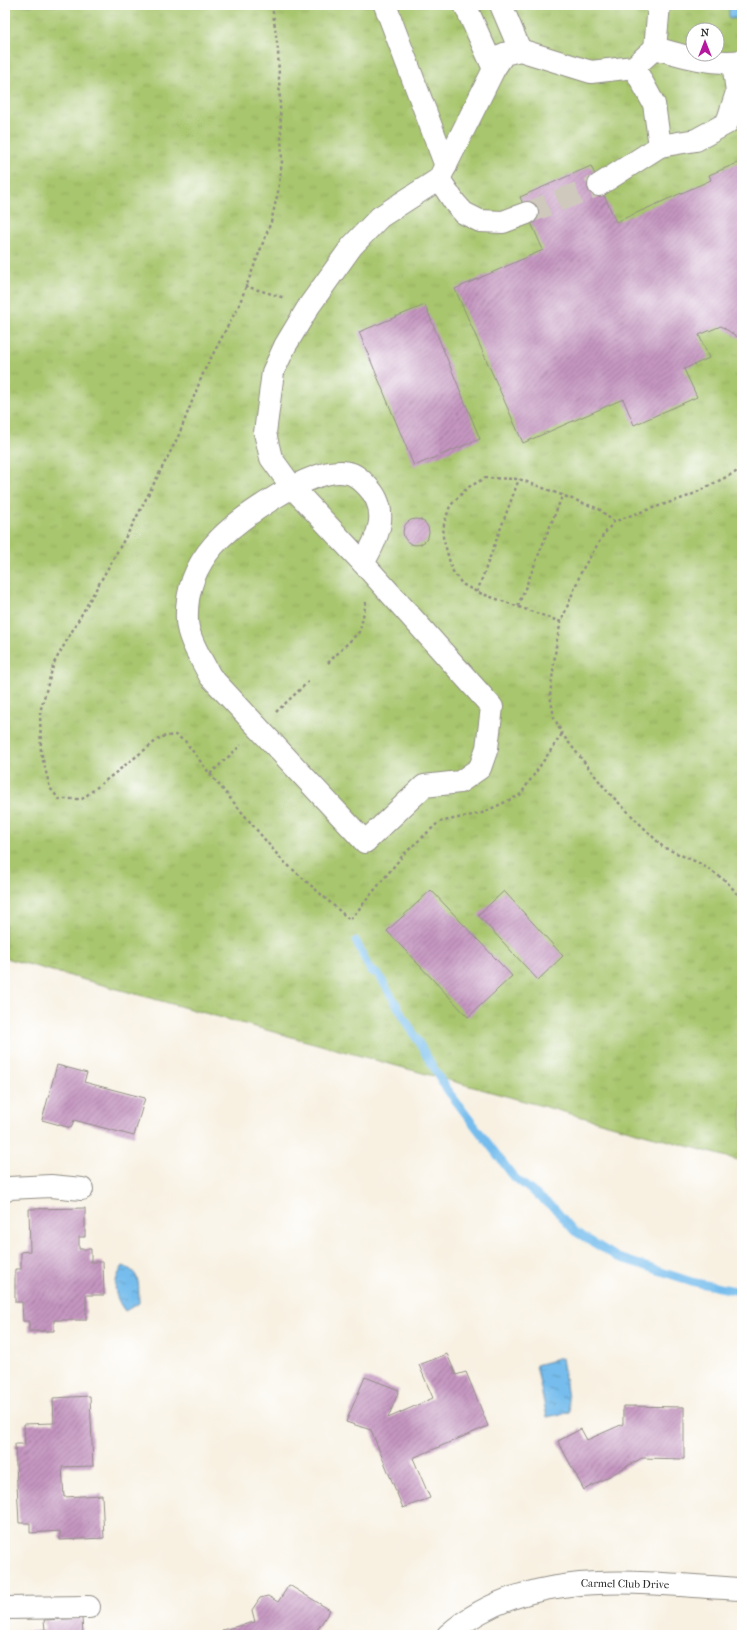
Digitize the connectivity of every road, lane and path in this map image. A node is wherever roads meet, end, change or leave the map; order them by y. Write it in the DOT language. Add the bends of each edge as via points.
graph roads {
  1 [pos="272,5"];
  2 [pos="384,5"];
  3 [pos="465,5"];
  4 [pos="501,5"];
  5 [pos="659,5"];
  6 [pos="656,48"];
  7 [pos="520,50"];
  8 [pos="738,61"];
  9 [pos="634,67"];
  10 [pos="494,70"];
  11 [pos="660,146"];
  12 [pos="443,172"];
  13 [pos="599,185"];
  14 [pos="527,213"];
  15 [pos="271,222"];
  16 [pos="245,286"];
  17 [pos="309,306"];
  18 [pos="742,469"];
  19 [pos="519,479"];
  20 [pos="292,487"];
  21 [pos="563,494"];
  22 [pos="614,522"];
  23 [pos="363,563"];
  24 [pos="477,592"];
  25 [pos="367,598"];
  26 [pos="518,606"];
  27 [pos="561,622"];
  28 [pos="328,663"];
  29 [pos="308,682"];
  30 [pos="275,713"];
  31 [pos="243,743"];
  32 [pos="210,774"];
  33 [pos="742,899"];
  34 [pos="82,1189"];
  35 [pos="5,1191"];
  36 [pos="742,1588"];
  37 [pos="89,1607"];
  38 [pos="5,1608"];
  39 [pos="448,1635"];
  1 -- 15 [label="path" via="278,50 282,161"];
  2 -- 12 [label="street"];
  3 -- 10 [label="street"];
  4 -- 7 [label="street"];
  5 -- 6 [label="street"];
  6 -- 8 [label="street" via="692,59"];
  6 -- 9 [label="street"];
  7 -- 9 [label="street" via="591,72"];
  7 -- 10 [label="street" via="504,54"];
  8 -- 11 [label="street" via="736,92 727,123 696,140"];
  9 -- 11 [label="street" via="654,104"];
  10 -- 12 [label="street"];
  11 -- 13 [label="street"];
  12 -- 14 [label="street" via="455,203 464,213 480,221 503,222"];
  12 -- 17 [label="street" via="380,217 352,246"];
  16 -- 17 [label="path"];
  17 -- 20 [label="street" via="273,372 268,398 265,433 271,458"];
  18 -- 22 [label="path" via="689,496"];
  19 -- 21 [label="path"];
  19 -- 24 [label="path"];
  19 -- 24 [label="path" via="485,478 467,488 450,506 443,537 452,570 462,584"];
  20 -- 23 [label="street"];
  20 -- 23 [label="street" via="326,474 348,473 359,478 377,496 381,519 375,544"];
  20 -- 23 [label="street" via="234,524 206,552 195,573 187,622 210,676 365,842 424,786 460,782 480,768 487,748 492,707"];
  21 -- 22 [label="path" via="599,509"];
  21 -- 26 [label="path"];
  22 -- 27 [label="path" via="582,570"];
  24 -- 26 [label="path"];
  25 -- 28 [label="path" via="360,631"];
  26 -- 27 [label="path"];
  27 -- 33 [label="path" via="550,695 554,717 562,734 607,791 663,847 701,864 726,881"];
  29 -- 30 [label="path"];
  31 -- 32 [label="path"];
  34 -- 35 [label="street" via="44,1187 9,1188"];
  36 -- 39 [label="street, Carmel Club Drive" via="595,1582 568,1584 526,1593 485,1610 460,1624"];
  37 -- 38 [label="street"];
}
